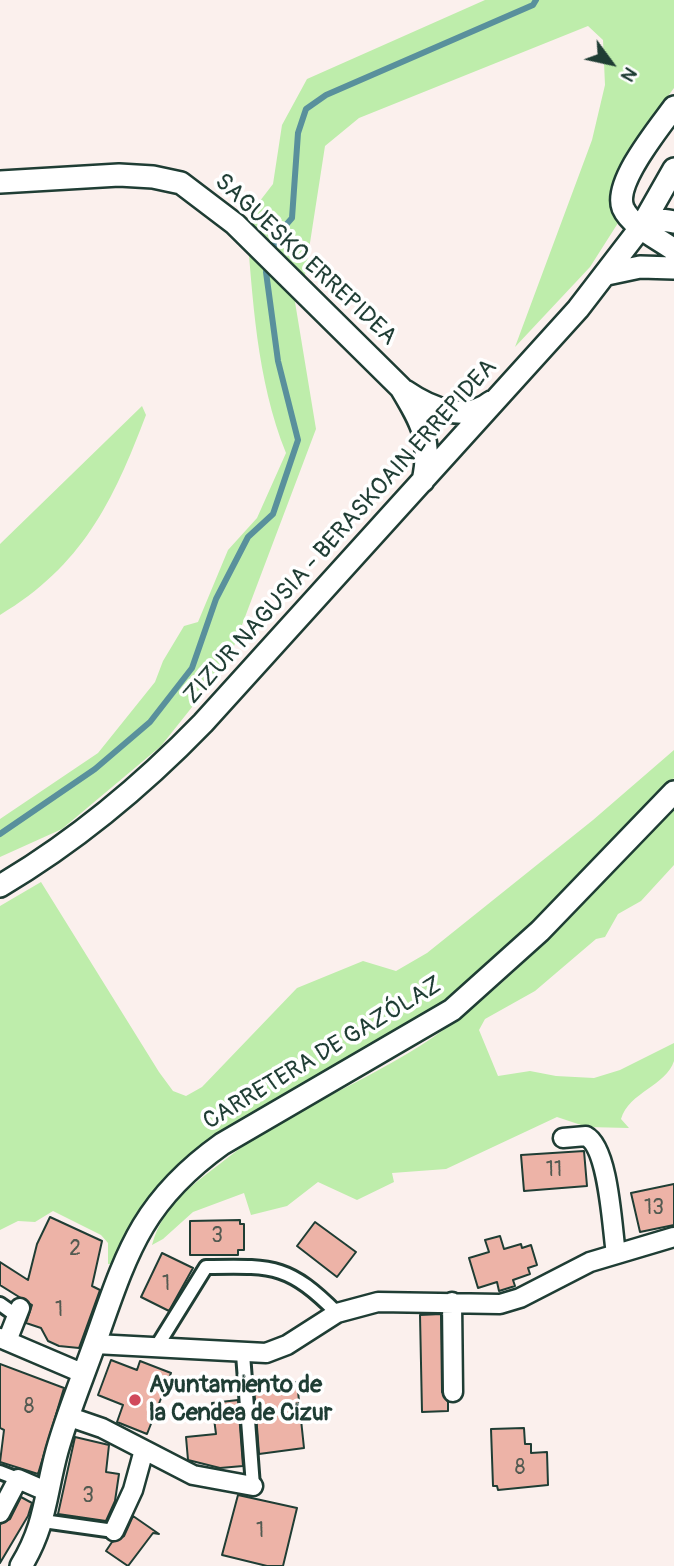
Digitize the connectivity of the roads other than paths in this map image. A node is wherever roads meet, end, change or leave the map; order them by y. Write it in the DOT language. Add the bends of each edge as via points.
graph roads {
  1 [pos="674,107"];
  2 [pos="674,169"];
  3 [pos="0,182"];
  4 [pos="674,222"];
  5 [pos="641,227"];
  6 [pos="674,250"];
  7 [pos="674,268"];
  8 [pos="607,274"];
  9 [pos="401,388"];
  10 [pos="503,393"];
  11 [pos="414,410"];
  12 [pos="457,443"];
  13 [pos="423,481"];
  14 [pos="674,792"];
  15 [pos="0,886"];
  16 [pos="563,1138"];
  17 [pos="674,1237"];
  18 [pos="616,1254"];
  19 [pos="452,1302"];
  20 [pos="0,1304"];
  21 [pos="19,1312"];
  22 [pos="337,1313"];
  23 [pos="3,1340"];
  24 [pos="95,1344"];
  25 [pos="157,1346"];
  26 [pos="243,1354"];
  27 [pos="82,1373"];
  28 [pos="453,1392"];
  29 [pos="68,1416"];
  30 [pos="144,1450"];
  31 [pos="0,1472"];
  32 [pos="18,1479"];
  33 [pos="253,1486"];
  34 [pos="48,1492"];
  35 [pos="0,1513"];
  36 [pos="43,1521"];
  37 [pos="114,1531"];
  38 [pos="21,1566"];
  1 -- 5 [label="street" via="624,186 623,208"];
  2 -- 5 [label="street, ZIZUR NAGUSIA - BERASKOAIN ERREPIDEA"];
  3 -- 9 [label="street, SAGUESKO ERREPIDEA" via="119,175 170,179 189,187 257,245"];
  4 -- 5 [label="street" via="650,220"];
  5 -- 6 [label="street"];
  5 -- 8 [label="street, ZIZUR NAGUSIA - BERASKOAIN ERREPIDEA"];
  7 -- 8 [label="street" via="640,267"];
  8 -- 10 [label="street, ZIZUR NAGUSIA - BERASKOAIN ERREPIDEA"];
  9 -- 10 [label="street" via="442,410 481,410"];
  9 -- 11 [label="street"];
  10 -- 12 [label="street, ZIZUR NAGUSIA - BERASKOAIN ERREPIDEA"];
  11 -- 12 [label="street" via="446,439"];
  11 -- 13 [label="street" via="427,440"];
  12 -- 13 [label="street, ZIZUR NAGUSIA - BERASKOAIN ERREPIDEA"];
  13 -- 15 [label="street, ZIZUR NAGUSIA - BERASKOAIN ERREPIDEA" via="155,773 42,860"];
  14 -- 24 [label="street, CARRETERA DE GAZÓLAZ" via="540,931 452,1010 187,1169 150,1213 123,1264"];
  16 -- 18 [label="street" via="583,1136 596,1144"];
  17 -- 18 [label="street"];
  18 -- 19 [label="street" via="500,1304"];
  19 -- 22 [label="street" via="378,1303"];
  19 -- 28 [label="street"];
  20 -- 21 [label="street"];
  21 -- 23 [label="street"];
  22 -- 25 [label="street" via="310,1285 288,1272 260,1266 205,1267"];
  22 -- 26 [label="street" via="287,1345 266,1353"];
  23 -- 27 [label="street"];
  24 -- 25 [label="street"];
  24 -- 27 [label="street, CARRETERA DE GAZÓLAZ"];
  25 -- 26 [label="street"];
  26 -- 33 [label="street"];
  27 -- 29 [label="street, CARRETERA DE GAZÓLAZ"];
  29 -- 30 [label="street"];
  29 -- 34 [label="street, CARRETERA DE GAZÓLAZ"];
  30 -- 33 [label="street" via="193,1475"];
  30 -- 37 [label="street" via="133,1490"];
  31 -- 32 [label="street"];
  32 -- 34 [label="street"];
  32 -- 35 [label="street"];
  34 -- 36 [label="street, CARRETERA DE GAZÓLAZ"];
  36 -- 37 [label="street"];
  36 -- 38 [label="street, CARRETERA DE GAZÓLAZ"];
}
